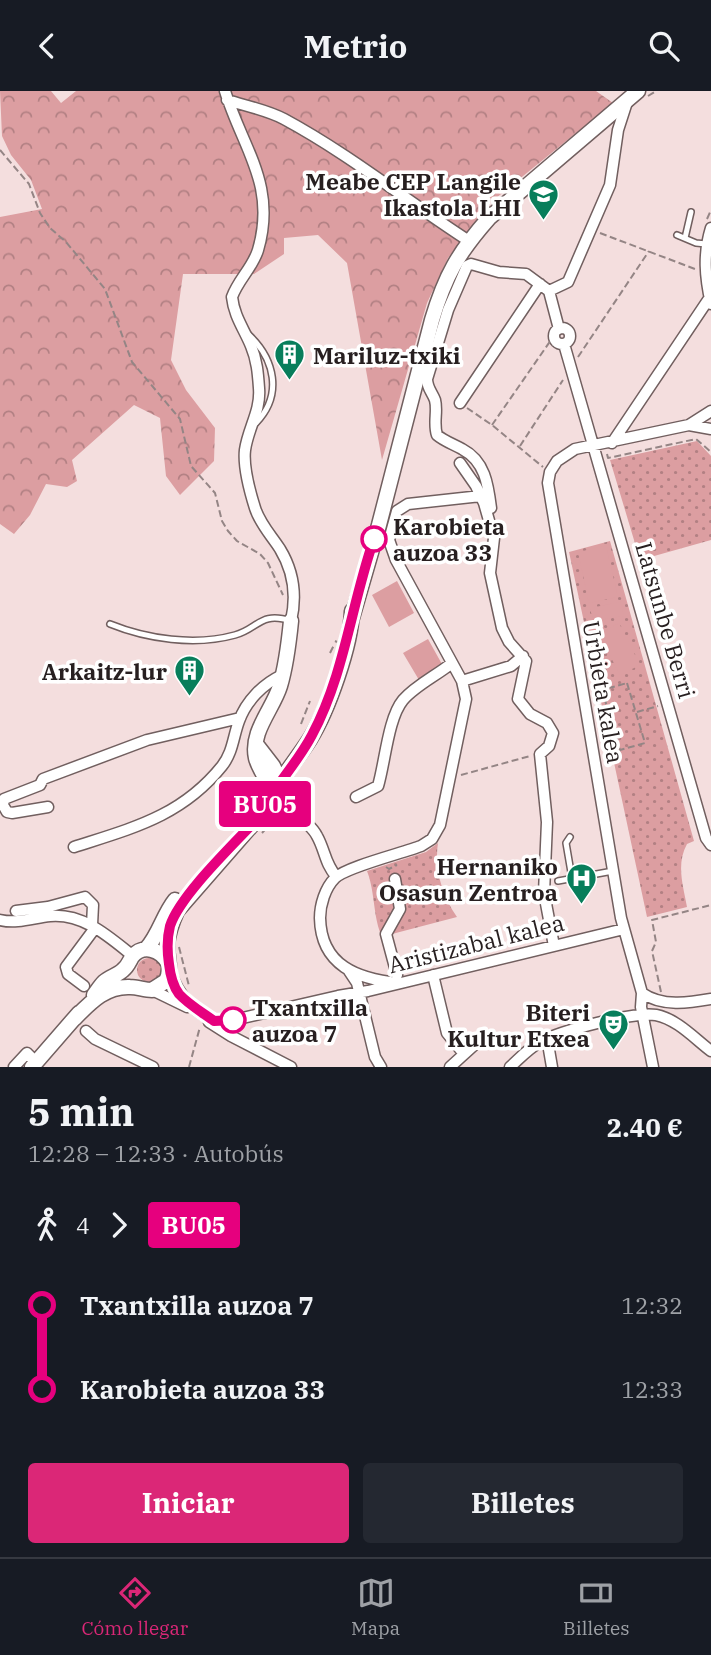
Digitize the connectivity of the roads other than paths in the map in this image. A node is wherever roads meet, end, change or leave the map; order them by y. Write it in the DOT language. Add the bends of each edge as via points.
graph roads {
  1 [pos="226,95"];
  2 [pos="633,95"];
  3 [pos="691,212"];
  4 [pos="711,227"];
  5 [pos="677,235"];
  6 [pos="685,238"];
  7 [pos="469,241"];
  8 [pos="706,244"];
  9 [pos="545,287"];
  10 [pos="711,299"];
  11 [pos="460,403"];
  12 [pos="711,411"];
  13 [pos="689,425"];
  14 [pos="711,429"];
  15 [pos="603,444"];
  16 [pos="460,463"];
  17 [pos="481,496"];
  18 [pos="494,538"];
  19 [pos="291,621"];
  20 [pos="110,624"];
  21 [pos="523,656"];
  22 [pos="452,663"];
  23 [pos="282,675"];
  24 [pos="465,680"];
  25 [pos="240,718"];
  26 [pos="256,743"];
  27 [pos="296,760"];
  28 [pos="271,762"];
  29 [pos="275,794"];
  30 [pos="356,797"];
  31 [pos="48,807"];
  32 [pos="570,838"];
  33 [pos="711,845"];
  34 [pos="74,847"];
  35 [pos="613,871"];
  36 [pos="337,876"];
  37 [pos="572,878"];
  38 [pos="395,879"];
  39 [pos="558,881"];
  40 [pos="16,911"];
  41 [pos="0,920"];
  42 [pos="94,926"];
  43 [pos="624,929"];
  44 [pos="554,946"];
  45 [pos="133,955"];
  46 [pos="169,966"];
  47 [pos="345,968"];
  48 [pos="433,975"];
  49 [pos="398,979"];
  50 [pos="84,986"];
  51 [pos="145,989"];
  52 [pos="359,993"];
  53 [pos="642,993"];
  54 [pos="339,995"];
  55 [pos="711,999"];
  56 [pos="680,1003"];
  57 [pos="643,1014"];
  58 [pos="74,1019"];
  59 [pos="233,1020"];
  60 [pos="675,1024"];
  61 [pos="86,1031"];
  62 [pos="231,1036"];
  63 [pos="483,1038"];
  64 [pos="547,1038"];
  65 [pos="711,1051"];
  66 [pos="464,1054"];
  67 [pos="34,1064"];
  68 [pos="15,1067"];
  69 [pos="153,1067"];
  70 [pos="291,1067"];
  71 [pos="381,1067"];
  72 [pos="450,1067"];
  73 [pos="510,1067"];
  74 [pos="552,1067"];
  75 [pos="653,1067"];
  1 -- 7 [label="street" via="282,118"];
  1 -- 19 [label="street" via="262,185 264,221 257,253 232,297 256,361 260,406 245,450 248,474 262,524 291,571"];
  2 -- 7 [label="main road" via="518,191"];
  2 -- 9 [label="street" via="618,130 610,185 568,282"];
  3 -- 6 [label="lane"];
  4 -- 8 [label="street"];
  5 -- 6 [label="lane"];
  6 -- 8 [label="lane"];
  7 -- 27 [label="main road" via="442,287 346,649 312,736"];
  8 -- 10 [label="street"];
  9 -- 11 [label="street"];
  9 -- 15 [label="street, Latsunbe Berri" via="559,336"];
  9 -- 18 [label="street" via="526,274 467,266 427,379 435,400 437,435 472,454 484,473"];
  10 -- 15 [label="street"];
  12 -- 13 [label="street, Urbieta kalea"];
  13 -- 14 [label="street, Urbieta kalea"];
  13 -- 15 [label="street, Urbieta kalea"];
  15 -- 33 [label="street, Latsunbe Berri"];
  15 -- 35 [label="street, Urbieta kalea" via="562,456 553,465 548,482"];
  16 -- 17 [label="street"];
  17 -- 18 [label="street"];
  17 -- 22 [label="street" via="408,504 397,511 391,531 390,548"];
  18 -- 21 [label="street" via="490,573 502,628"];
  19 -- 20 [label="lane" via="266,619 238,635 184,640 153,637"];
  19 -- 23 [label="main road"];
  21 -- 24 [label="street" via="510,666"];
  21 -- 44 [label="street" via="526,668 518,699 553,733 540,759 547,821 544,893"];
  22 -- 24 [label="street"];
  22 -- 30 [label="street" via="401,702 378,786"];
  23 -- 25 [label="street" via="261,688"];
  23 -- 26 [label="main road"];
  24 -- 36 [label="street" via="466,699 437,832 421,846"];
  25 -- 31 [label="street" via="146,740 43,779 40,785 4,799 3,805 12,813"];
  25 -- 34 [label="street" via="230,754 190,799 147,824"];
  26 -- 28 [label="main road"];
  26 -- 29 [label="main road" via="256,757"];
  27 -- 28 [label="main road"];
  27 -- 29 [label="main road"];
  28 -- 29 [label="main road"];
  29 -- 36 [label="street" via="313,830 329,869"];
  29 -- 45 [label="main road" via="174,902 155,939"];
  29 -- 46 [label="main road" via="177,911 167,945"];
  32 -- 37 [label="lane" via="566,843"];
  35 -- 37 [label="lane"];
  35 -- 43 [label="street, Urbieta kalea"];
  36 -- 47 [label="street" via="325,894 320,920 325,944"];
  37 -- 39 [label="lane"];
  38 -- 49 [label="street" via="400,909 386,935"];
  40 -- 42 [label="street" via="85,897 93,905"];
  41 -- 42 [label="street" via="60,916"];
  42 -- 45 [label="street"];
  42 -- 50 [label="street" via="66,967"];
  43 -- 44 [label="street, Aristizabal kalea"];
  43 -- 53 [label="street, Urbieta kalea"];
  44 -- 48 [label="street, Aristizabal kalea"];
  45 -- 46 [label="main road" via="159,952"];
  45 -- 51 [label="main road" via="130,978"];
  45 -- 58 [label="main road"];
  46 -- 51 [label="main road" via="166,981"];
  46 -- 59 [label="street" via="179,995 214,1021"];
  47 -- 49 [label="street" via="375,980"];
  47 -- 52 [label="street"];
  47 -- 54 [label="street" via="348,979"];
  48 -- 49 [label="street, Aristizabal kalea"];
  48 -- 66 [label="street" via="447,1033"];
  49 -- 52 [label="street, Aristizabal kalea"];
  51 -- 58 [label="main road" via="114,988"];
  51 -- 62 [label="street" via="189,1007"];
  52 -- 54 [label="street, Aristizabal kalea"];
  52 -- 71 [label="street"];
  53 -- 56 [label="street" via="650,999"];
  53 -- 57 [label="street, Urbieta kalea"];
  54 -- 59 [label="street, Aristizabal kalea"];
  55 -- 56 [label="street"];
  56 -- 60 [label="street"];
  57 -- 60 [label="street"];
  57 -- 64 [label="street"];
  57 -- 75 [label="street, Urbieta kalea"];
  58 -- 67 [label="main road"];
  59 -- 62 [label="street"];
  60 -- 65 [label="street"];
  61 -- 69 [label="street"];
  62 -- 70 [label="street"];
  63 -- 66 [label="street"];
  64 -- 73 [label="street"];
  64 -- 74 [label="street"];
  66 -- 72 [label="street"];
  67 -- 68 [label="street" via="27,1053"];
}
